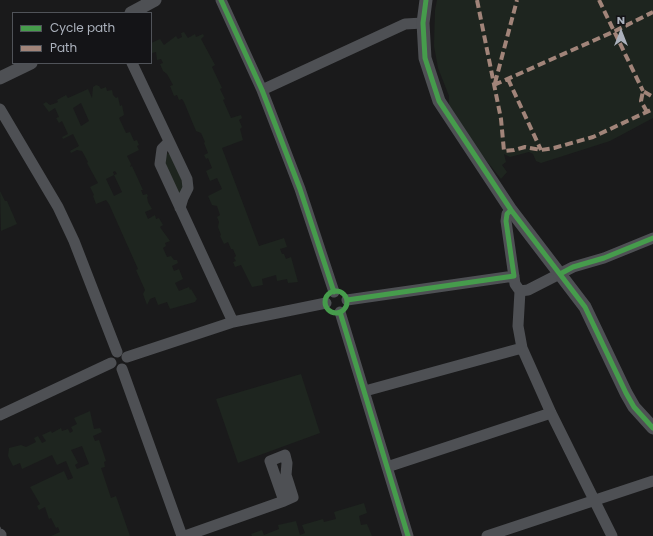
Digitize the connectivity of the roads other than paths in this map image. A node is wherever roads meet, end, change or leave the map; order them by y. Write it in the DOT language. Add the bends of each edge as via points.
graph roads {
  1 [pos="155,0"];
  2 [pos="221,0"];
  3 [pos="426,0"];
  4 [pos="133,12"];
  5 [pos="423,23"];
  6 [pos="29,64"];
  7 [pos="132,64"];
  8 [pos="0,78"];
  9 [pos="262,90"];
  10 [pos="0,109"];
  11 [pos="169,142"];
  12 [pos="180,208"];
  13 [pos="511,210"];
  14 [pos="653,238"];
  15 [pos="560,274"];
  16 [pos="514,276"];
  17 [pos="520,291"];
  18 [pos="334,292"];
  19 [pos="347,300"];
  20 [pos="326,303"];
  21 [pos="340,312"];
  22 [pos="232,322"];
  23 [pos="522,348"];
  24 [pos="122,354"];
  25 [pos="111,363"];
  26 [pos="122,369"];
  27 [pos="365,391"];
  28 [pos="552,413"];
  29 [pos="0,416"];
  30 [pos="651,422"];
  31 [pos="387,467"];
  32 [pos="653,481"];
  33 [pos="594,500"];
  34 [pos="284,501"];
  35 [pos="184,536"];
  36 [pos="408,536"];
  37 [pos="487,536"];
  38 [pos="612,536"];
  1 -- 4 [label="street"];
  2 -- 9 [label="street"];
  3 -- 5 [label="street"];
  5 -- 9 [label="street" via="405,24"];
  5 -- 13 [label="street" via="425,58 439,101"];
  6 -- 8 [label="street"];
  7 -- 11 [label="street"];
  9 -- 18 [label="street" via="300,189"];
  10 -- 24 [label="street" via="58,207"];
  11 -- 12 [label="street" via="187,179 188,188"];
  11 -- 12 [label="street" via="162,149 160,164"];
  12 -- 22 [label="street"];
  13 -- 15 [label="street"];
  13 -- 16 [label="street" via="506,221"];
  14 -- 15 [label="street"];
  15 -- 17 [label="street" via="528,290"];
  15 -- 30 [label="street" via="584,307 634,407"];
  16 -- 17 [label="street" via="515,284"];
  16 -- 19 [label="street"];
  17 -- 23 [label="street" via="518,326"];
  18 -- 19 [label="street" via="342,293"];
  18 -- 20 [label="street" via="329,294"];
  19 -- 21 [label="street" via="345,308"];
  20 -- 21 [label="street" via="331,311"];
  20 -- 22 [label="street"];
  21 -- 27 [label="street"];
  22 -- 24 [label="street"];
  23 -- 27 [label="street"];
  23 -- 28 [label="street"];
  24 -- 25 [label="street" via="112,356"];
  24 -- 26 [label="street" via="127,364"];
  25 -- 26 [label="street" via="115,368"];
  25 -- 29 [label="street"];
  26 -- 35 [label="street"];
  27 -- 31 [label="street"];
  28 -- 31 [label="street"];
  28 -- 33 [label="street"];
  31 -- 36 [label="street"];
  32 -- 33 [label="street"];
  33 -- 37 [label="street"];
  33 -- 38 [label="street"];
  34 -- 35 [label="street"];
}
